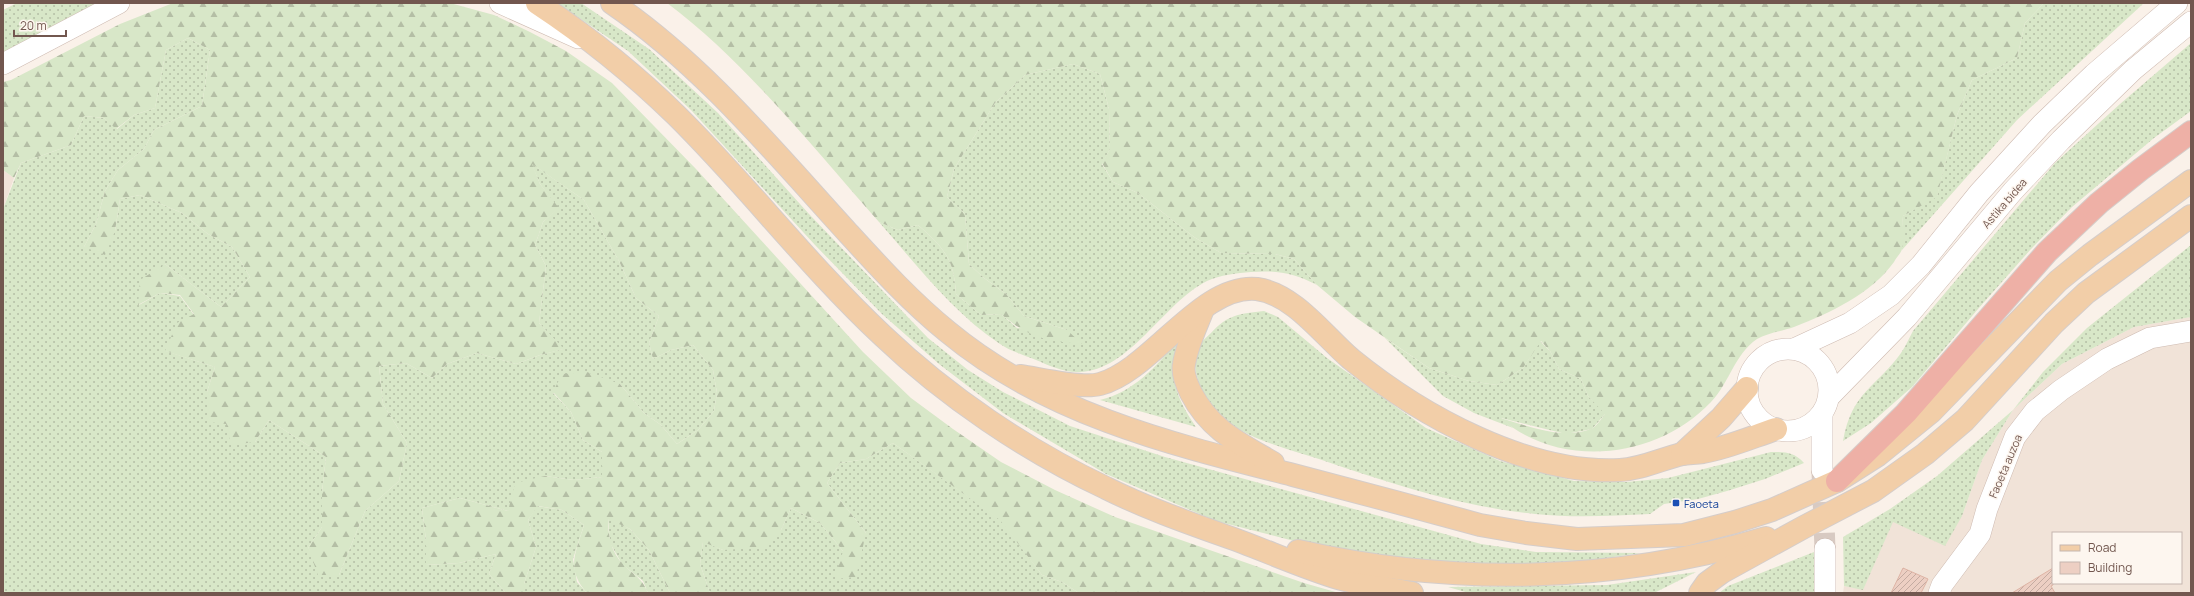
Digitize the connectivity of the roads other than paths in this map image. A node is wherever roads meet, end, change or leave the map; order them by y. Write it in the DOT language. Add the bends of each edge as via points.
graph roads {
  1 [pos="120,3"];
  2 [pos="500,3"];
  3 [pos="537,3"];
  4 [pos="612,3"];
  5 [pos="2178,3"];
  6 [pos="2191,22"];
  7 [pos="597,46"];
  8 [pos="3,64"];
  9 [pos="2191,132"];
  10 [pos="2191,181"];
  11 [pos="2191,216"];
  12 [pos="1204,308"];
  13 [pos="2191,331"];
  14 [pos="1794,349"];
  15 [pos="1007,374"];
  16 [pos="1747,388"];
  17 [pos="1825,405"];
  18 [pos="1776,429"];
  19 [pos="1799,430"];
  20 [pos="1682,454"];
  21 [pos="1293,475"];
  22 [pos="1837,481"];
  23 [pos="1804,527"];
  24 [pos="1211,531"];
  25 [pos="1825,549"];
  26 [pos="1412,593"];
  27 [pos="1700,593"];
  28 [pos="1825,593"];
  29 [pos="1939,593"];
  1 -- 8 [label="street"];
  2 -- 7 [label="street"];
  3 -- 7 [label="main road"];
  4 -- 15 [label="main road" via="642,23 728,102 914,303 978,356"];
  5 -- 14 [label="street" via="2094,74 2042,124 1979,193 1921,265 1891,295 1850,323"];
  6 -- 17 [label="street, Astika bidea" via="2133,70 2061,140 2013,191 1907,317"];
  7 -- 24 [label="main road" via="638,78 678,117 844,299 920,369 1025,444 1103,487"];
  9 -- 22 [label="highway" via="2099,203 2047,252 1911,408"];
  10 -- 22 [label="main road" via="2058,281 1931,412 1878,455"];
  11 -- 23 [label="main road" via="2086,293 2054,323 1965,420 1925,454 1873,492"];
  12 -- 15 [label="main road" via="1117,378 1098,384 1066,383"];
  12 -- 20 [label="main road" via="1238,291 1256,289 1278,295 1294,305 1352,359 1435,415 1491,444 1549,464 1573,468 1622,470"];
  12 -- 21 [label="main road" via="1183,366 1187,386 1200,411 1222,433"];
  13 -- 29 [label="street, Faoeta auzoa" via="2150,338 2107,359 2035,411 2015,437 1980,534 1942,585"];
  14 -- 16 [label="street" via="1775,351 1764,357 1755,366"];
  14 -- 17 [label="street" via="1811,355 1826,373 1829,385"];
  15 -- 21 [label="main road" via="1034,390 1107,422 1200,452"];
  16 -- 18 [label="street" via="1749,403 1755,414 1764,423"];
  16 -- 20 [label="main road" via="1721,418"];
  17 -- 19 [label="street" via="1812,424"];
  17 -- 19 [label="street" via="1822,470"];
  18 -- 19 [label="street"];
  18 -- 20 [label="main road" via="1704,452"];
  21 -- 22 [label="main road" via="1480,525 1577,539 1684,535 1772,510"];
  23 -- 24 [label="main road" via="1672,562 1597,572 1537,576 1412,571 1348,562"];
  23 -- 27 [label="main road" via="1722,572 1707,583"];
  24 -- 26 [label="main road" via="1339,578"];
  25 -- 28 [label="street"];
}
